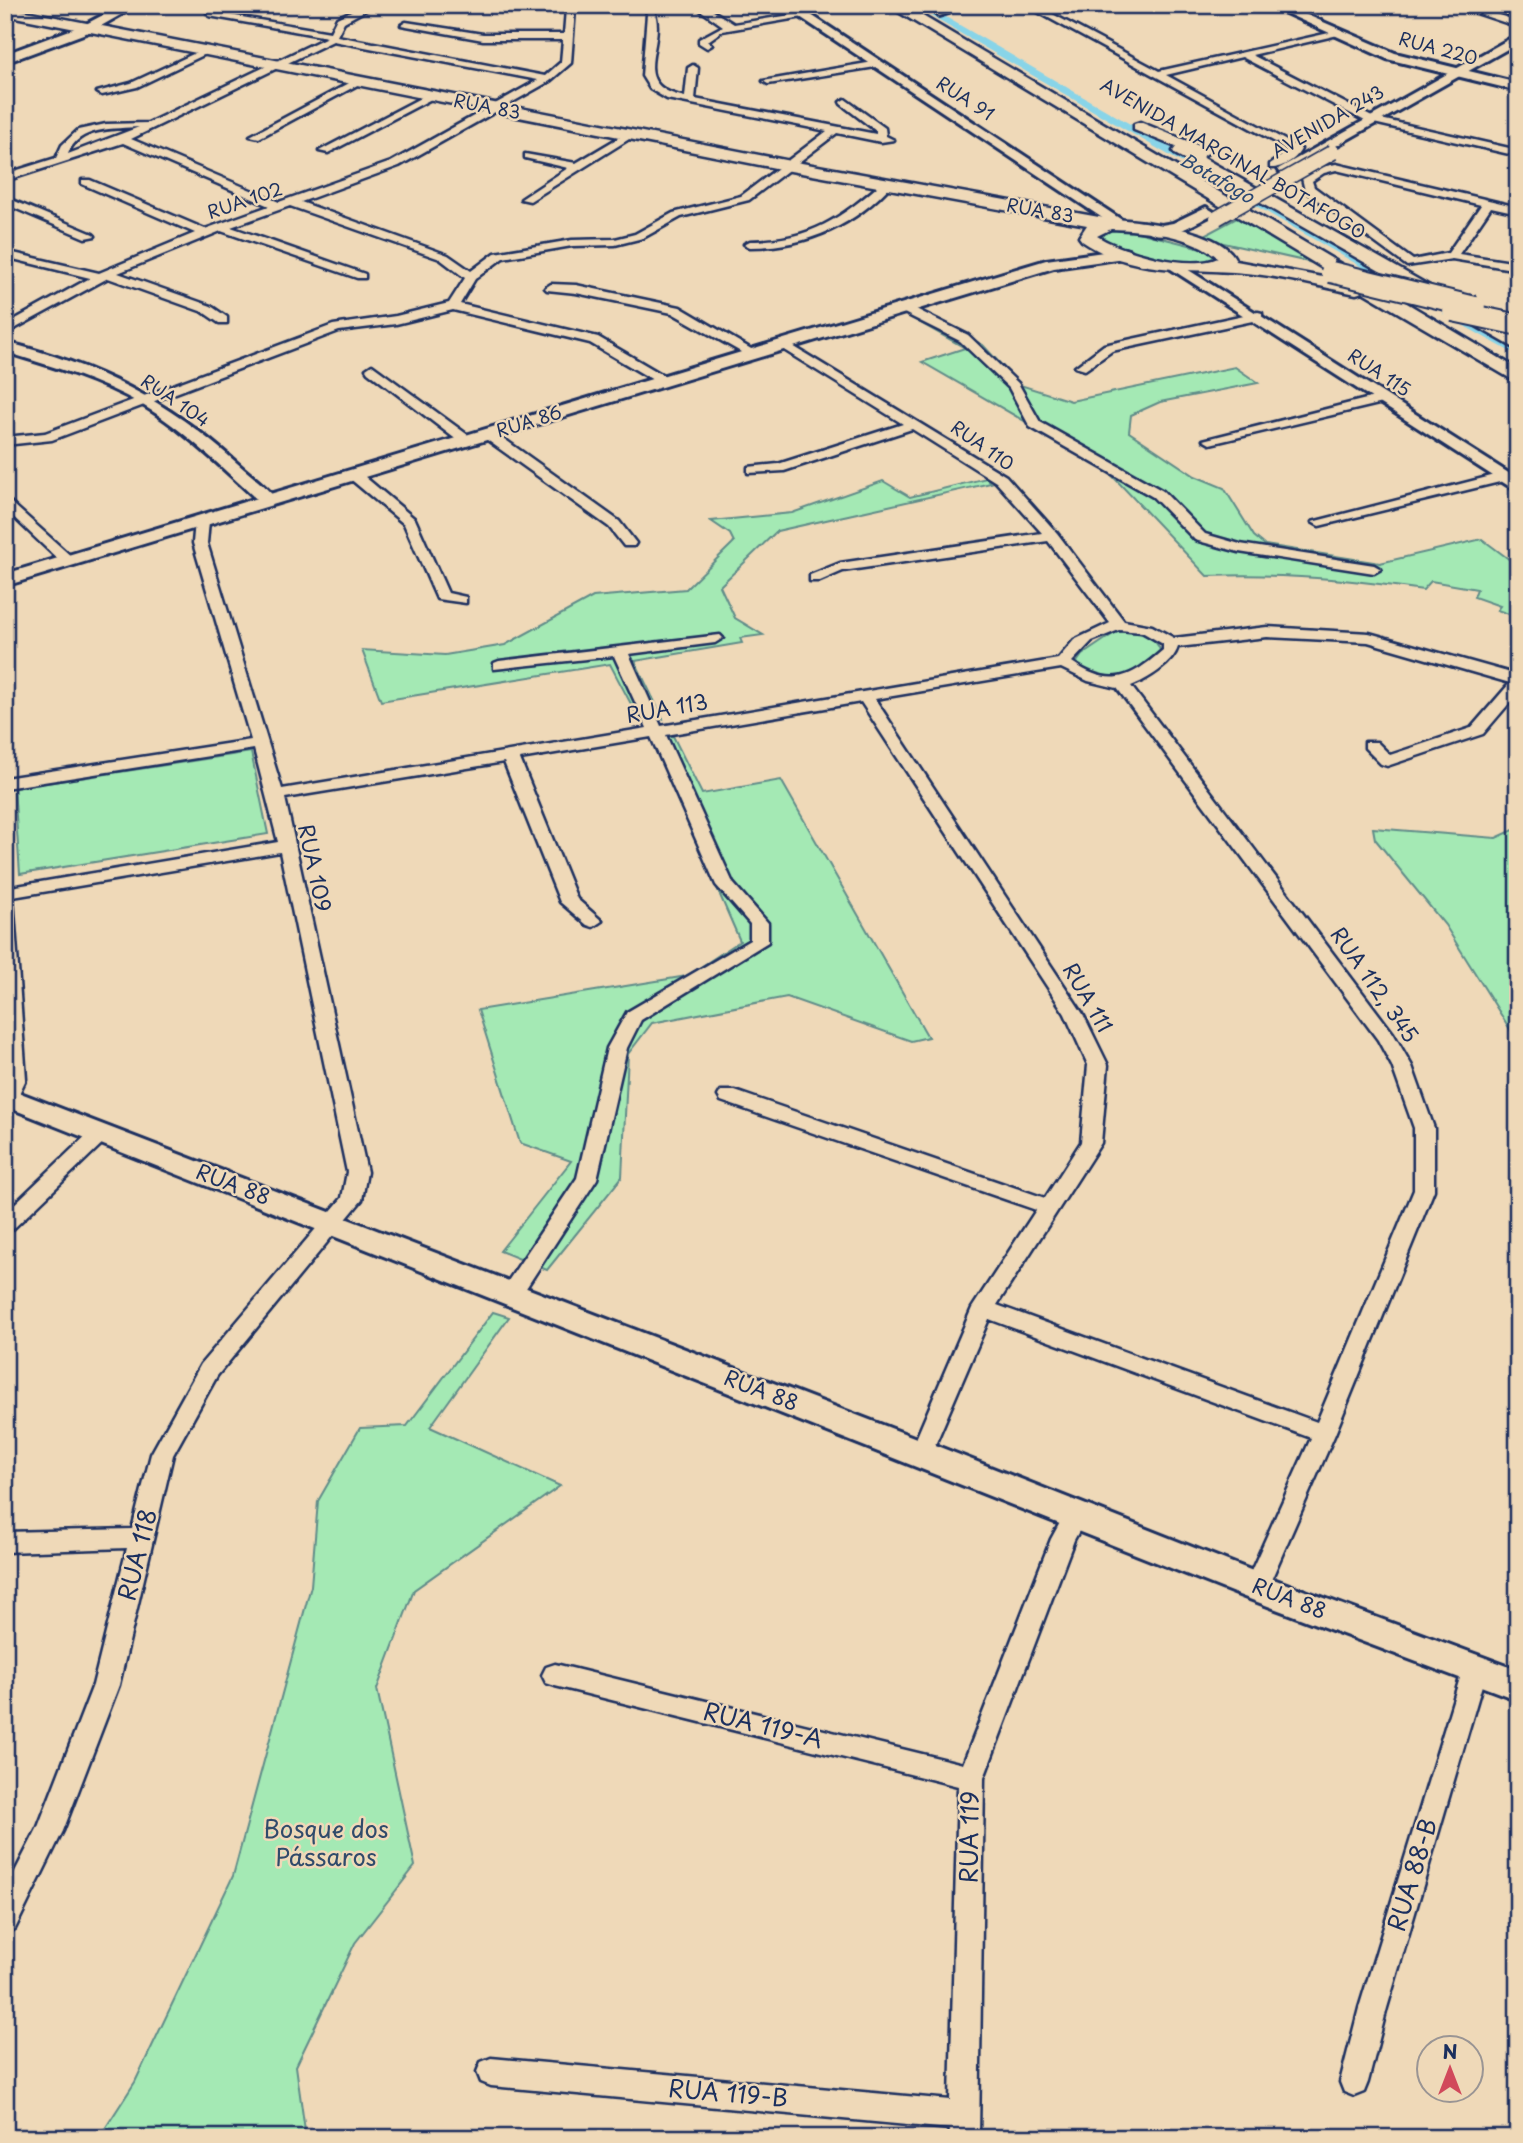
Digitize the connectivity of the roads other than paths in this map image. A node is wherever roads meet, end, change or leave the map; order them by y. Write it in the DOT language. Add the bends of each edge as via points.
graph roads {
  1 [pos="132,5"];
  2 [pos="371,5"];
  3 [pos="506,5"];
  4 [pos="697,5"];
  5 [pos="788,5"];
  6 [pos="894,5"];
  7 [pos="1067,5"];
  8 [pos="1274,5"];
  9 [pos="1456,5"];
  10 [pos="571,6"];
  11 [pos="645,6"];
  12 [pos="1032,7"];
  13 [pos="5,11"];
  14 [pos="209,13"];
  15 [pos="804,16"];
  16 [pos="1518,24"];
  17 [pos="406,25"];
  18 [pos="90,27"];
  19 [pos="732,27"];
  20 [pos="1335,33"];
  21 [pos="333,37"];
  22 [pos="568,37"];
  23 [pos="1518,38"];
  24 [pos="707,45"];
  25 [pos="209,50"];
  26 [pos="1518,50"];
  27 [pos="1245,55"];
  28 [pos="5,59"];
  29 [pos="879,64"];
  30 [pos="277,65"];
  31 [pos="693,68"];
  32 [pos="1457,73"];
  33 [pos="1159,75"];
  34 [pos="1472,77"];
  35 [pos="547,79"];
  36 [pos="768,81"];
  37 [pos="358,82"];
  38 [pos="1518,87"];
  39 [pos="102,92"];
  40 [pos="432,96"];
  41 [pos="690,102"];
  42 [pos="845,102"];
  43 [pos="498,109"];
  44 [pos="1369,119"];
  45 [pos="158,122"];
  46 [pos="1388,124"];
  47 [pos="834,130"];
  48 [pos="630,134"];
  49 [pos="255,136"];
  50 [pos="123,139"];
  51 [pos="324,151"];
  52 [pos="1518,153"];
  53 [pos="529,156"];
  54 [pos="61,159"];
  55 [pos="785,165"];
  56 [pos="578,167"];
  57 [pos="1279,167"];
  58 [pos="5,178"];
  59 [pos="86,182"];
  60 [pos="888,184"];
  61 [pos="526,199"];
  62 [pos="970,199"];
  63 [pos="5,200"];
  64 [pos="293,202"];
  65 [pos="1488,203"];
  66 [pos="280,207"];
  67 [pos="1518,209"];
  68 [pos="1211,215"];
  69 [pos="1115,224"];
  70 [pos="223,228"];
  71 [pos="1155,230"];
  72 [pos="205,233"];
  73 [pos="89,236"];
  74 [pos="1089,237"];
  75 [pos="1206,243"];
  76 [pos="750,244"];
  77 [pos="5,254"];
  78 [pos="1125,254"];
  79 [pos="1452,256"];
  80 [pos="1052,263"];
  81 [pos="1411,264"];
  82 [pos="1176,266"];
  83 [pos="1219,266"];
  84 [pos="1518,267"];
  85 [pos="104,275"];
  86 [pos="361,276"];
  87 [pos="471,277"];
  88 [pos="551,288"];
  89 [pos="1219,291"];
  90 [pos="453,306"];
  91 [pos="904,308"];
  92 [pos="1497,312"];
  93 [pos="1258,316"];
  94 [pos="222,320"];
  95 [pos="1517,322"];
  96 [pos="5,330"];
  97 [pos="783,344"];
  98 [pos="1518,344"];
  99 [pos="5,347"];
  100 [pos="751,353"];
  101 [pos="1081,367"];
  102 [pos="372,369"];
  103 [pos="1518,377"];
  104 [pos="664,381"];
  105 [pos="1382,399"];
  106 [pos="146,401"];
  107 [pos="915,424"];
  108 [pos="488,434"];
  109 [pos="1210,440"];
  110 [pos="5,441"];
  111 [pos="467,441"];
  112 [pos="753,470"];
  113 [pos="353,474"];
  114 [pos="1503,477"];
  115 [pos="1518,487"];
  116 [pos="268,500"];
  117 [pos="5,501"];
  118 [pos="202,521"];
  119 [pos="1319,522"];
  120 [pos="1052,536"];
  121 [pos="629,543"];
  122 [pos="68,561"];
  123 [pos="1374,569"];
  124 [pos="815,578"];
  125 [pos="5,580"];
  126 [pos="461,600"];
  127 [pos="1119,625"];
  128 [pos="715,639"];
  129 [pos="1171,643"];
  130 [pos="620,651"];
  131 [pos="1064,663"];
  132 [pos="499,666"];
  133 [pos="1518,681"];
  134 [pos="1123,685"];
  135 [pos="866,697"];
  136 [pos="656,732"];
  137 [pos="262,743"];
  138 [pos="1370,745"];
  139 [pos="511,758"];
  140 [pos="5,783"];
  141 [pos="276,795"];
  142 [pos="285,846"];
  143 [pos="5,896"];
  144 [pos="593,921"];
  145 [pos="8,1081"];
  146 [pos="728,1096"];
  147 [pos="101,1133"];
  148 [pos="1050,1208"];
  149 [pos="332,1224"];
  150 [pos="5,1225"];
  151 [pos="511,1293"];
  152 [pos="983,1308"];
  153 [pos="1324,1434"];
  154 [pos="921,1453"];
  155 [pos="1076,1515"];
  156 [pos="143,1538"];
  157 [pos="5,1542"];
  158 [pos="1256,1587"];
  159 [pos="1475,1668"];
  160 [pos="555,1675"];
  161 [pos="1518,1685"];
  162 [pos="971,1778"];
  163 [pos="5,1920"];
  164 [pos="491,2072"];
  165 [pos="1354,2082"];
  166 [pos="965,2127"];
  1 -- 18 [label="main road"];
  2 -- 21 [label="street" via="340,20"];
  3 -- 10 [label="street"];
  4 -- 19 [label="street"];
  5 -- 15 [label="street, RUA 91"];
  6 -- 103 [label="main road, AVENIDA MARGINAL BOTAFOGO"];
  7 -- 12 [label="street"];
  8 -- 20 [label="street, RUA 220"];
  9 -- 16 [label="street"];
  10 -- 11 [label="street"];
  10 -- 22 [label="street"];
  11 -- 41 [label="street" via="652,13 647,76 653,87"];
  12 -- 33 [label="street"];
  13 -- 18 [label="main road, RUA 83"];
  14 -- 21 [label="street"];
  15 -- 19 [label="street"];
  15 -- 29 [label="street, RUA 91"];
  17 -- 22 [label="street" via="482,37"];
  18 -- 25 [label="main road, RUA 83"];
  18 -- 28 [label="main road"];
  19 -- 24 [label="street" via="713,32 702,41"];
  20 -- 27 [label="street"];
  20 -- 32 [label="street, RUA 220" via="1391,56"];
  21 -- 30 [label="street"];
  21 -- 35 [label="street"];
  22 -- 35 [label="street" via="565,63"];
  23 -- 32 [label="main road, AVENIDA 243"];
  25 -- 30 [label="main road, RUA 83"];
  25 -- 39 [label="street" via="134,85"];
  26 -- 34 [label="main road, AVENIDA 243"];
  27 -- 33 [label="street"];
  27 -- 44 [label="street"];
  29 -- 36 [label="street"];
  29 -- 69 [label="street, RUA 91"];
  30 -- 37 [label="main road, RUA 83"];
  30 -- 45 [label="street"];
  31 -- 41 [label="street"];
  32 -- 34 [label="street, RUA 220"];
  32 -- 44 [label="main road, AVENIDA 243"];
  33 -- 57 [label="street" via="1296,149"];
  34 -- 38 [label="street, RUA 220"];
  34 -- 46 [label="main road, AVENIDA 243"];
  35 -- 43 [label="street, RUA 102"];
  37 -- 40 [label="main road, RUA 83"];
  37 -- 49 [label="street"];
  40 -- 43 [label="main road, RUA 83"];
  40 -- 51 [label="street"];
  41 -- 47 [label="street"];
  42 -- 47 [label="street" via="881,130 885,139"];
  43 -- 48 [label="main road, RUA 83"];
  43 -- 64 [label="street, RUA 102" via="395,164"];
  44 -- 46 [label="street"];
  44 -- 57 [label="main road, AVENIDA 243"];
  45 -- 50 [label="street"];
  45 -- 54 [label="street" via="75,134 64,144"];
  46 -- 52 [label="street"];
  46 -- 68 [label="main road, AVENIDA 243, bridge"];
  47 -- 55 [label="street"];
  48 -- 55 [label="main road, RUA 83"];
  48 -- 56 [label="street"];
  50 -- 54 [label="street"];
  50 -- 66 [label="street"];
  53 -- 56 [label="street"];
  54 -- 58 [label="street"];
  55 -- 60 [label="main road, RUA 83"];
  55 -- 87 [label="street" via="745,198 677,215 639,236 499,255"];
  56 -- 61 [label="street"];
  57 -- 68 [label="main road, AVENIDA 243"];
  59 -- 72 [label="street"];
  60 -- 62 [label="main road, RUA 83"];
  60 -- 76 [label="street" via="849,218 822,234 791,243"];
  62 -- 69 [label="main road, RUA 83"];
  62 -- 74 [label="main road, RUA 83" via="1068,224"];
  63 -- 73 [label="street"];
  64 -- 66 [label="street, RUA 102"];
  64 -- 87 [label="street" via="444,257"];
  65 -- 67 [label="street"];
  65 -- 79 [label="street"];
  65 -- 81 [label="street" via="1336,167 1306,180 1309,189"];
  66 -- 70 [label="street, RUA 102"];
  68 -- 71 [label="main road, AVENIDA 243"];
  68 -- 75 [label="main road, AVENIDA 243" via="1194,233"];
  69 -- 71 [label="main road, RUA 83"];
  69 -- 74 [label="main road" via="1092,229"];
  70 -- 72 [label="street, RUA 102"];
  70 -- 86 [label="street"];
  71 -- 75 [label="main road, RUA 83"];
  72 -- 85 [label="street, RUA 102"];
  74 -- 78 [label="main road, RUA 83"];
  74 -- 80 [label="main road, RUA 86" via="1078,251"];
  75 -- 83 [label="main road" via="1228,256"];
  75 -- 92 [label="main road, RUA 83, bridge"];
  77 -- 85 [label="street"];
  78 -- 80 [label="main road, RUA 86"];
  78 -- 82 [label="main road, RUA 83"];
  79 -- 81 [label="street"];
  79 -- 84 [label="street"];
  80 -- 91 [label="main road, RUA 86"];
  81 -- 92 [label="main road"];
  81 -- 98 [label="main road, AVENIDA MARGINAL BOTAFOGO" via="1174,138 1134,124"];
  82 -- 83 [label="main road, RUA 83"];
  82 -- 89 [label="street, RUA 115"];
  83 -- 89 [label="street"];
  83 -- 95 [label="main road, RUA 83, bridge" via="1298,275"];
  85 -- 94 [label="street" via="207,309"];
  85 -- 96 [label="street, RUA 102"];
  87 -- 90 [label="street"];
  88 -- 100 [label="street" via="676,310"];
  89 -- 93 [label="street, RUA 115"];
  90 -- 104 [label="street" via="594,340"];
  90 -- 106 [label="street" via="337,328"];
  91 -- 97 [label="main road, RUA 86"];
  91 -- 123 [label="street" via="964,338 1014,386 1035,424 1158,494 1200,537 1239,548"];
  92 -- 95 [label="main road, RUA 83"];
  93 -- 101 [label="street" via="1108,348"];
  93 -- 105 [label="street, RUA 115"];
  97 -- 100 [label="main road, RUA 86"];
  97 -- 107 [label="street, RUA 110"];
  99 -- 106 [label="street, RUA 104" via="93,375"];
  100 -- 104 [label="main road, RUA 86"];
  102 -- 111 [label="street"];
  104 -- 108 [label="main road, RUA 86"];
  105 -- 109 [label="street"];
  105 -- 114 [label="street, RUA 115"];
  106 -- 110 [label="street" via="47,437"];
  106 -- 116 [label="street, RUA 104" via="201,441"];
  107 -- 112 [label="street" via="779,468"];
  107 -- 120 [label="street, RUA 110" via="1001,479"];
  108 -- 111 [label="main road, RUA 86"];
  108 -- 121 [label="street" via="614,524"];
  111 -- 113 [label="main road, RUA 86"];
  113 -- 116 [label="main road, RUA 86"];
  113 -- 126 [label="street" via="410,522 442,596"];
  114 -- 115 [label="street, RUA 115"];
  114 -- 119 [label="street"];
  116 -- 118 [label="main road, RUA 86"];
  117 -- 122 [label="street"];
  118 -- 122 [label="main road, RUA 86"];
  118 -- 137 [label="street, RUA 109" via="200,543"];
  120 -- 124 [label="street" via="840,567"];
  120 -- 127 [label="street, RUA 110"];
  122 -- 125 [label="main road, RUA 86"];
  127 -- 129 [label="street" via="1151,630"];
  127 -- 131 [label="street" via="1089,637"];
  128 -- 130 [label="street"];
  129 -- 133 [label="street" via="1267,632 1369,638"];
  129 -- 134 [label="street" via="1170,651"];
  130 -- 132 [label="street"];
  130 -- 136 [label="street"];
  131 -- 134 [label="street" via="1071,670"];
  131 -- 135 [label="street, RUA 113"];
  133 -- 138 [label="street" via="1477,732 1387,761"];
  134 -- 153 [label="street, RUA 112, 345" via="1386,1037 1402,1066 1424,1128 1424,1190"];
  135 -- 136 [label="street, RUA 113"];
  135 -- 148 [label="street, RUA 111" via="1074,1014 1098,1065 1091,1143"];
  136 -- 139 [label="street, RUA 113"];
  136 -- 151 [label="street" via="725,885 759,923 759,942 634,1016 617,1048 587,1179"];
  137 -- 140 [label="street"];
  137 -- 141 [label="street, RUA 109"];
  139 -- 141 [label="street, RUA 113"];
  139 -- 144 [label="street" via="569,902"];
  141 -- 142 [label="street, RUA 109"];
  142 -- 143 [label="street"];
  142 -- 149 [label="street, RUA 109" via="357,1172 352,1200"];
  143 -- 145 [label="street"];
  145 -- 147 [label="main road, RUA 88"];
  146 -- 148 [label="street"];
  147 -- 149 [label="main road, RUA 88"];
  147 -- 150 [label="street"];
  148 -- 152 [label="street, RUA 111"];
  149 -- 151 [label="main road, RUA 88"];
  149 -- 156 [label="street, RUA 118" via="209,1370 162,1454"];
  151 -- 154 [label="main road, RUA 88"];
  152 -- 153 [label="street"];
  152 -- 154 [label="street, RUA 111"];
  153 -- 158 [label="street, RUA 112, 345"];
  154 -- 155 [label="main road, RUA 88"];
  155 -- 158 [label="main road, RUA 88"];
  155 -- 162 [label="street, RUA 119"];
  156 -- 157 [label="street"];
  156 -- 163 [label="street, RUA 118" via="106,1685 50,1831"];
  158 -- 159 [label="main road, RUA 88"];
  159 -- 161 [label="main road, RUA 88"];
  159 -- 165 [label="street, RUA 88-B"];
  160 -- 162 [label="street, RUA 119-A"];
  162 -- 166 [label="street, RUA 119"];
  164 -- 166 [label="street, RUA 119-B"];
}
